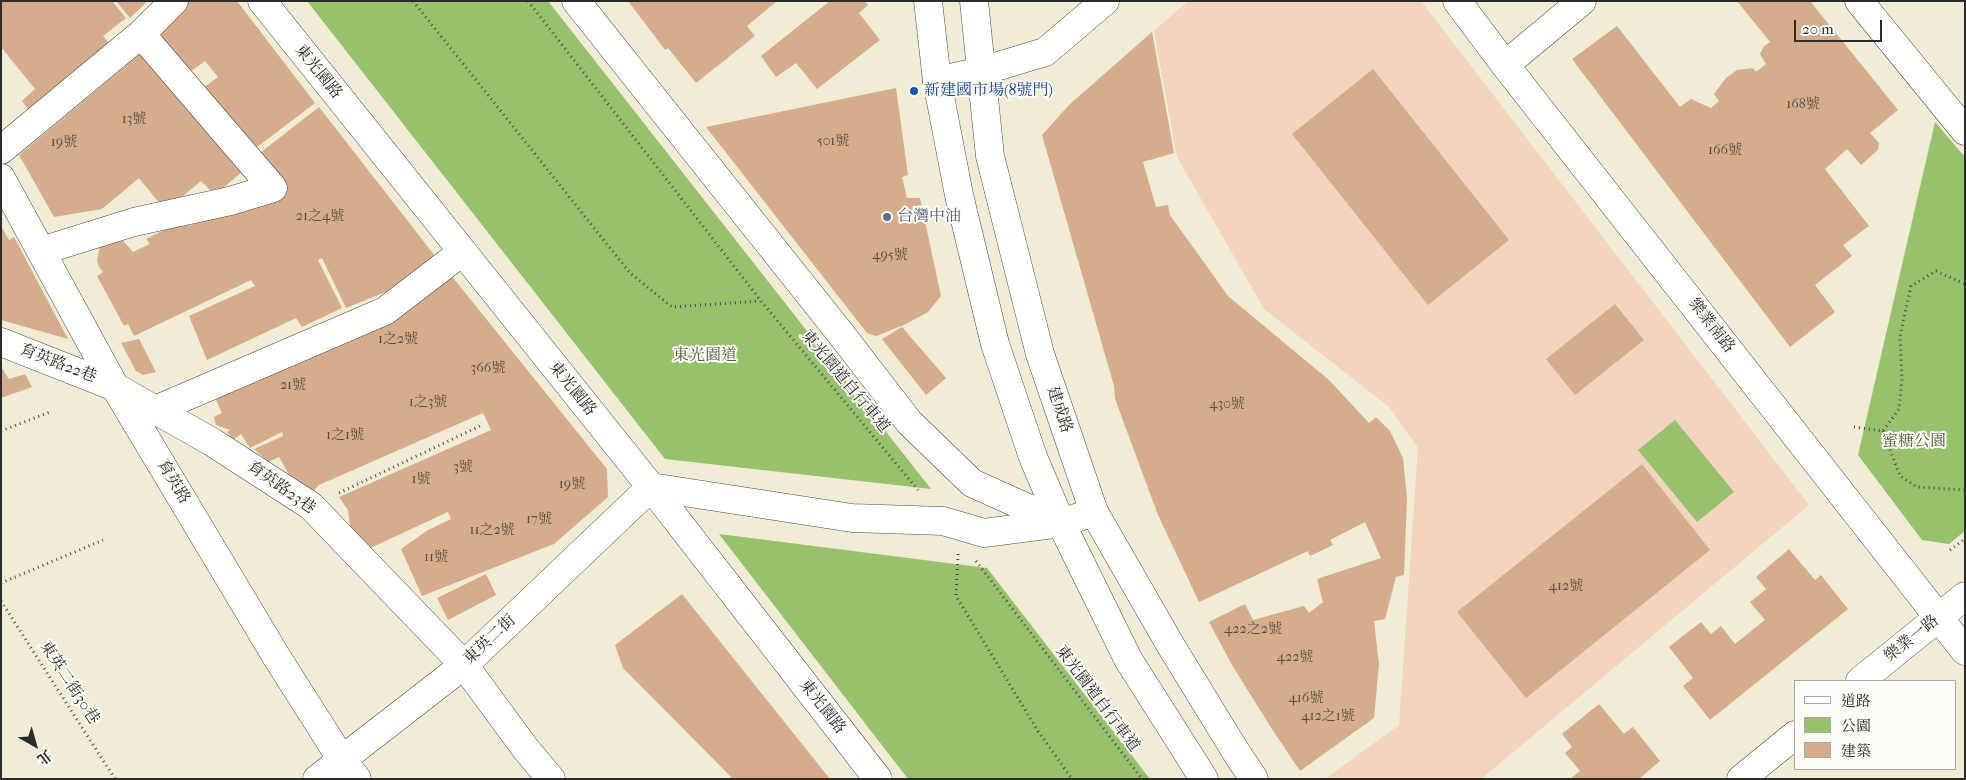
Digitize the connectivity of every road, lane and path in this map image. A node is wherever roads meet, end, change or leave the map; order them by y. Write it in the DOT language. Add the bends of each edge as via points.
graph roads {
  1 [pos="174,1"];
  2 [pos="262,1"];
  3 [pos="413,1"];
  4 [pos="528,1"];
  5 [pos="576,1"];
  6 [pos="928,1"];
  7 [pos="974,1"];
  8 [pos="1105,1"];
  9 [pos="1457,1"];
  10 [pos="1582,1"];
  11 [pos="1859,1"];
  12 [pos="141,34"];
  13 [pos="1505,65"];
  14 [pos="982,71"];
  15 [pos="937,81"];
  16 [pos="1965,131"];
  17 [pos="1,150"];
  18 [pos="1,178"];
  19 [pos="41,251"];
  20 [pos="462,252"];
  21 [pos="1965,284"];
  22 [pos="761,300"];
  23 [pos="1,342"];
  24 [pos="115,387"];
  25 [pos="155,410"];
  26 [pos="50,412"];
  27 [pos="482,425"];
  28 [pos="1854,427"];
  29 [pos="1883,430"];
  30 [pos="1,431"];
  31 [pos="651,487"];
  32 [pos="1965,490"];
  33 [pos="311,506"];
  34 [pos="1094,512"];
  35 [pos="1061,522"];
  36 [pos="951,531"];
  37 [pos="1965,539"];
  38 [pos="103,540"];
  39 [pos="1950,550"];
  40 [pos="972,556"];
  41 [pos="1,583"];
  42 [pos="1965,596"];
  43 [pos="1,601"];
  44 [pos="1939,617"];
  45 [pos="1965,651"];
  46 [pos="464,664"];
  47 [pos="1861,680"];
  48 [pos="1794,736"];
  49 [pos="349,769"];
  50 [pos="115,779"];
  51 [pos="317,779"];
  52 [pos="551,779"];
  53 [pos="878,779"];
  54 [pos="1072,779"];
  55 [pos="1142,779"];
  56 [pos="1204,779"];
  57 [pos="1254,779"];
  58 [pos="1741,779"];
  1 -- 12 [label="street"];
  2 -- 20 [label="street, 東光園路"];
  3 -- 22 [label="path" via="630,273 672,307"];
  4 -- 22 [label="path, 東光園道自行車道"];
  5 -- 35 [label="street" via="909,422 972,483"];
  6 -- 15 [label="street"];
  7 -- 14 [label="street, 建成路"];
  8 -- 14 [label="street" via="1045,52"];
  9 -- 13 [label="street, 樂業南路"];
  10 -- 13 [label="street"];
  11 -- 16 [label="street"];
  12 -- 17 [label="street"];
  12 -- 19 [label="street" via="272,188 230,201 134,222"];
  13 -- 44 [label="street, 樂業南路"];
  14 -- 15 [label="street"];
  14 -- 34 [label="street, 建成路" via="990,156 1040,354"];
  15 -- 35 [label="street" via="958,195 995,344 1033,457"];
  18 -- 19 [label="street, 育英路"];
  19 -- 24 [label="street, 育英路"];
  20 -- 25 [label="street" via="385,310"];
  20 -- 31 [label="street, 東光園路"];
  21 -- 29 [label="path" via="1936,271 1911,286 1900,336 1902,379 1899,409"];
  22 -- 36 [label="path, 東光園道自行車道"];
  23 -- 24 [label="street, 育英路22巷"];
  24 -- 25 [label="street, 育英路23巷"];
  24 -- 49 [label="street, 育英路" via="276,656"];
  25 -- 33 [label="street, 育英路23巷" via="212,442"];
  26 -- 30 [label="path"];
  27 -- 33 [label="path"];
  28 -- 29 [label="path"];
  29 -- 32 [label="path" via="1900,476 1917,488"];
  31 -- 36 [label="street"];
  31 -- 46 [label="street, 東英二街"];
  31 -- 53 [label="street, 東光園路"];
  33 -- 46 [label="street, 育英路23巷"];
  34 -- 35 [label="street"];
  34 -- 57 [label="street, 建成路" via="1170,646"];
  35 -- 36 [label="street" via="984,533"];
  35 -- 56 [label="street" via="1128,658"];
  36 -- 54 [label="path" via="956,596"];
  37 -- 39 [label="path"];
  38 -- 41 [label="path"];
  40 -- 55 [label="path, 東光園道自行車道"];
  42 -- 44 [label="street, 樂業一路"];
  43 -- 50 [label="path, 東英二街30巷"];
  44 -- 45 [label="street, 樂業南路"];
  44 -- 47 [label="street, 樂業一路"];
  46 -- 49 [label="street, 東英二街"];
  46 -- 52 [label="street, 育英路23巷"];
  48 -- 58 [label="street"];
  49 -- 51 [label="street, 東英二街"];
}
